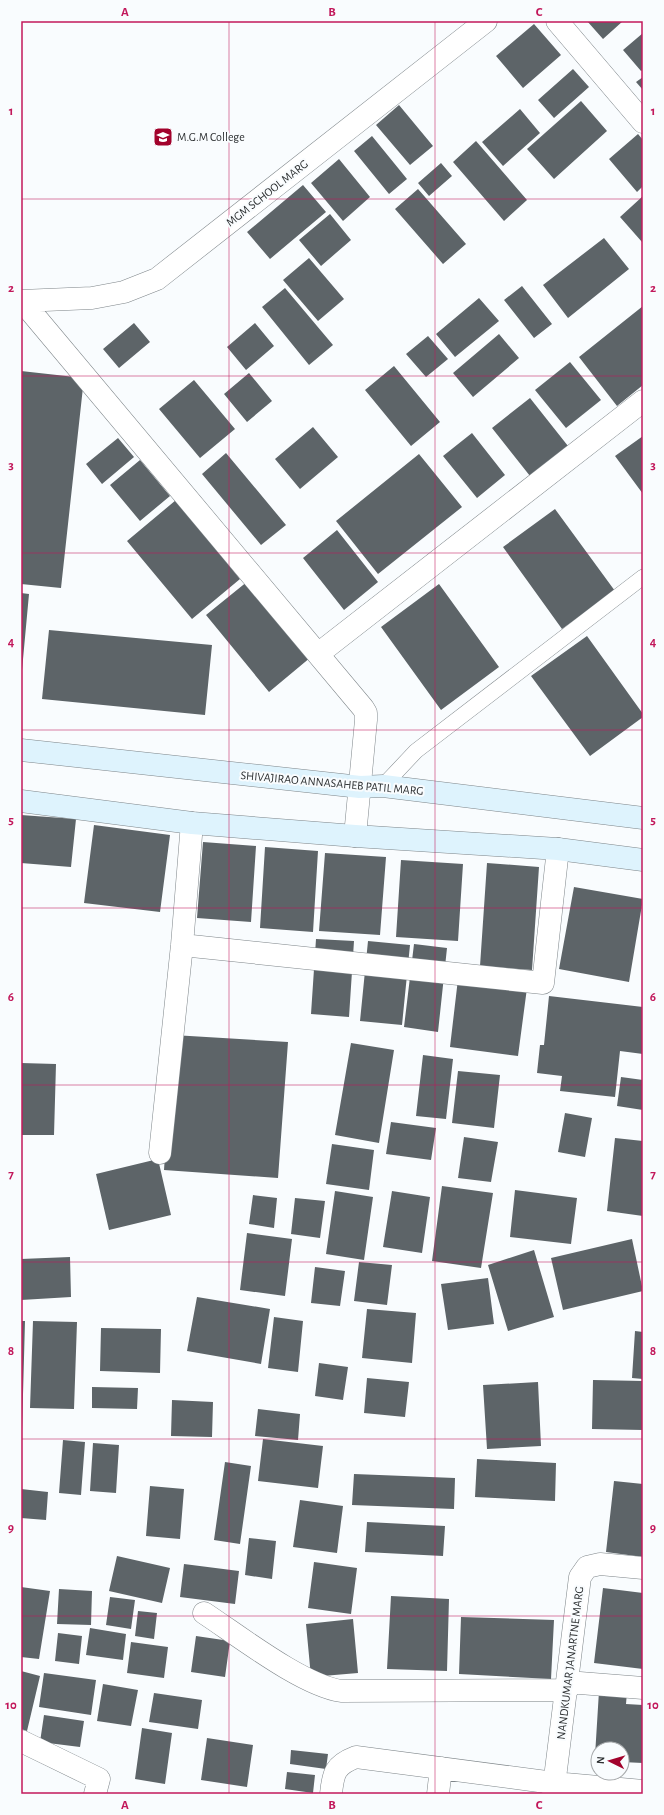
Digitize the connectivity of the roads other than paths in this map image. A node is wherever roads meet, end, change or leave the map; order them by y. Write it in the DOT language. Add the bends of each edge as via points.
graph roads {
  1 [pos="486,21"];
  2 [pos="557,21"];
  3 [pos="643,122"];
  4 [pos="21,301"];
  5 [pos="643,402"];
  6 [pos="643,578"];
  7 [pos="318,654"];
  8 [pos="21,750"];
  9 [pos="383,786"];
  10 [pos="360,787"];
  11 [pos="21,800"];
  12 [pos="643,818"];
  13 [pos="192,823"];
  14 [pos="355,836"];
  15 [pos="558,849"];
  16 [pos="643,860"];
  17 [pos="182,945"];
  18 [pos="160,1153"];
  19 [pos="643,1568"];
  20 [pos="204,1613"];
  21 [pos="567,1686"];
  22 [pos="643,1688"];
  23 [pos="21,1742"];
  24 [pos="441,1768"];
  25 [pos="554,1788"];
  26 [pos="643,1792"];
  27 [pos="95,1794"];
  28 [pos="331,1794"];
  29 [pos="438,1794"];
  1 -- 4 [label="street, MGM SCHOOL MARG" via="157,279 124,292 92,298"];
  2 -- 3 [label="street"];
  4 -- 7 [label="street"];
  5 -- 7 [label="street"];
  6 -- 9 [label="lane" via="416,751"];
  7 -- 10 [label="street" via="366,713"];
  8 -- 10 [label="main road, SHIVAJIRAO ANNASAHEB PATIL MARG"];
  9 -- 10 [label="main road, SHIVAJIRAO ANNASAHEB PATIL MARG"];
  9 -- 12 [label="main road, SHIVAJIRAO ANNASAHEB PATIL MARG"];
  10 -- 14 [label="street"];
  11 -- 13 [label="main road"];
  13 -- 14 [label="main road"];
  13 -- 17 [label="street"];
  14 -- 15 [label="main road"];
  15 -- 16 [label="main road"];
  15 -- 17 [label="street" via="543,983"];
  17 -- 18 [label="street"];
  19 -- 21 [label="street, NANDKUMAR JANARTNE MARG" via="600,1564 587,1567 580,1577"];
  20 -- 21 [label="street" via="288,1668 327,1688 341,1691"];
  21 -- 22 [label="street"];
  21 -- 25 [label="street, NANDKUMAR JANARTNE MARG"];
  23 -- 27 [label="street" via="99,1779"];
  24 -- 25 [label="street"];
  24 -- 28 [label="street" via="356,1757 344,1762 333,1775"];
  24 -- 29 [label="street"];
  25 -- 26 [label="street"];
}
